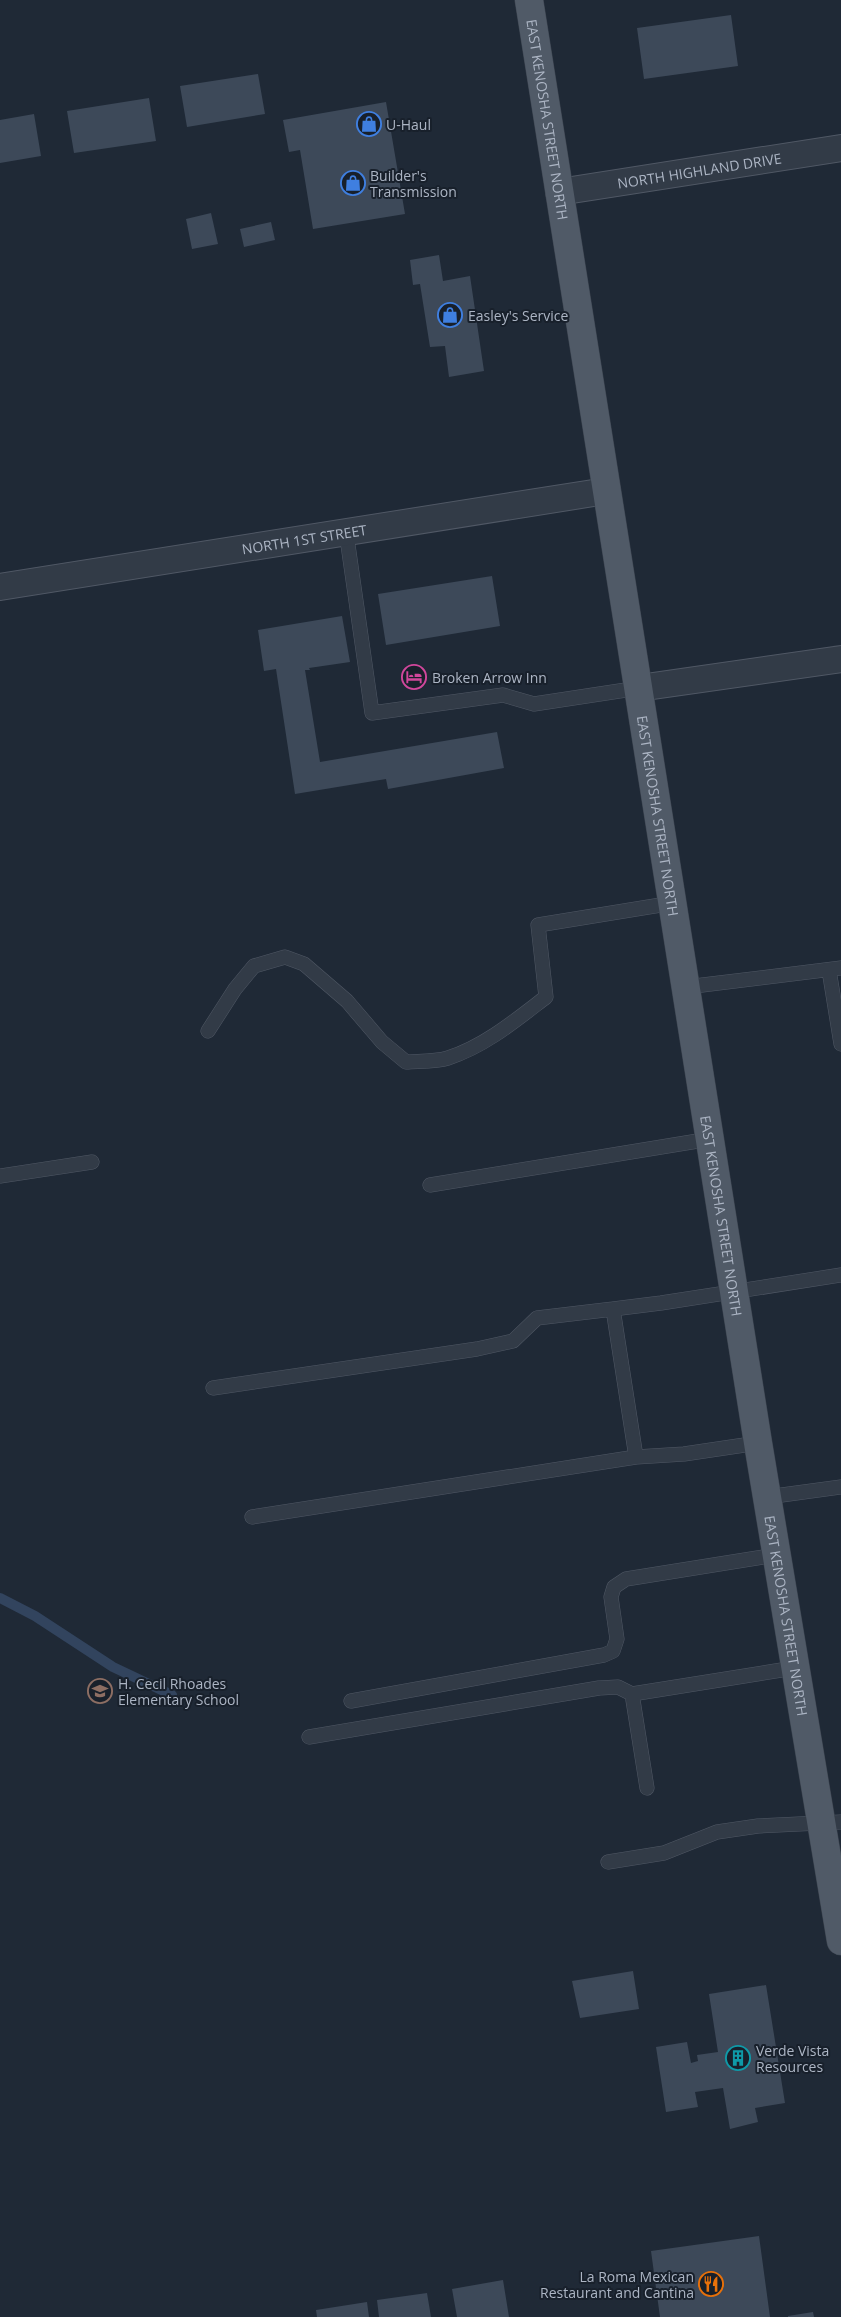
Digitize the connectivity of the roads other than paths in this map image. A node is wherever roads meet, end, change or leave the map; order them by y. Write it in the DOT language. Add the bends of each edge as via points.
graph roads {
  1 [pos="529,0"];
  2 [pos="841,148"];
  3 [pos="559,192"];
  4 [pos="606,491"];
  5 [pos="346,531"];
  6 [pos="0,587"];
  7 [pos="841,658"];
  8 [pos="639,688"];
  9 [pos="673,903"];
  10 [pos="835,969"];
  11 [pos="686,987"];
  12 [pos="208,1031"];
  13 [pos="841,1044"];
  14 [pos="710,1139"];
  15 [pos="92,1162"];
  16 [pos="0,1176"];
  17 [pos="430,1185"];
  18 [pos="841,1276"];
  19 [pos="734,1291"];
  20 [pos="612,1309"];
  21 [pos="213,1388"];
  22 [pos="758,1443"];
  23 [pos="636,1457"];
  24 [pos="841,1487"];
  25 [pos="767,1497"];
  26 [pos="252,1517"];
  27 [pos="776,1555"];
  28 [pos="794,1668"];
  29 [pos="632,1694"];
  30 [pos="351,1701"];
  31 [pos="309,1737"];
  32 [pos="647,1788"];
  33 [pos="831,1822"];
  34 [pos="608,1862"];
  35 [pos="841,1941"];
  1 -- 3 [label="main road, EAST KENOSHA STREET NORTH"];
  2 -- 3 [label="street, NORTH HIGHLAND DRIVE"];
  3 -- 4 [label="main road, EAST KENOSHA STREET NORTH"];
  4 -- 5 [label="street, NORTH 1ST STREET"];
  4 -- 8 [label="main road, EAST KENOSHA STREET NORTH"];
  5 -- 6 [label="street, NORTH 1ST STREET"];
  5 -- 8 [label="lane" via="372,713 503,695 534,704"];
  7 -- 8 [label="street"];
  8 -- 9 [label="main road, EAST KENOSHA STREET NORTH"];
  9 -- 11 [label="main road, EAST KENOSHA STREET NORTH"];
  9 -- 12 [label="lane" via="538,925 546,997 512,1024 471,1048 446,1058 406,1062 382,1042 347,1001 304,964 285,957 254,966"];
  10 -- 11 [label="lane"];
  10 -- 13 [label="lane"];
  11 -- 14 [label="main road, EAST KENOSHA STREET NORTH"];
  14 -- 17 [label="lane"];
  14 -- 19 [label="main road, EAST KENOSHA STREET NORTH"];
  15 -- 16 [label="lane"];
  18 -- 19 [label="lane"];
  19 -- 20 [label="lane"];
  19 -- 22 [label="main road, EAST KENOSHA STREET NORTH"];
  20 -- 21 [label="lane" via="537,1318 513,1340 477,1349"];
  20 -- 23 [label="lane"];
  22 -- 23 [label="lane"];
  22 -- 25 [label="main road, EAST KENOSHA STREET NORTH"];
  23 -- 26 [label="lane"];
  24 -- 25 [label="lane"];
  25 -- 27 [label="main road, EAST KENOSHA STREET NORTH"];
  27 -- 28 [label="main road, EAST KENOSHA STREET NORTH"];
  27 -- 30 [label="lane" via="626,1579 614,1587 611,1597 617,1639 613,1650 604,1655"];
  28 -- 29 [label="lane"];
  28 -- 33 [label="main road, EAST KENOSHA STREET NORTH"];
  29 -- 31 [label="lane" via="618,1687 599,1688"];
  29 -- 32 [label="lane"];
  33 -- 34 [label="lane" via="718,1832 664,1852"];
  33 -- 35 [label="main road, EAST KENOSHA STREET NORTH"];
}
